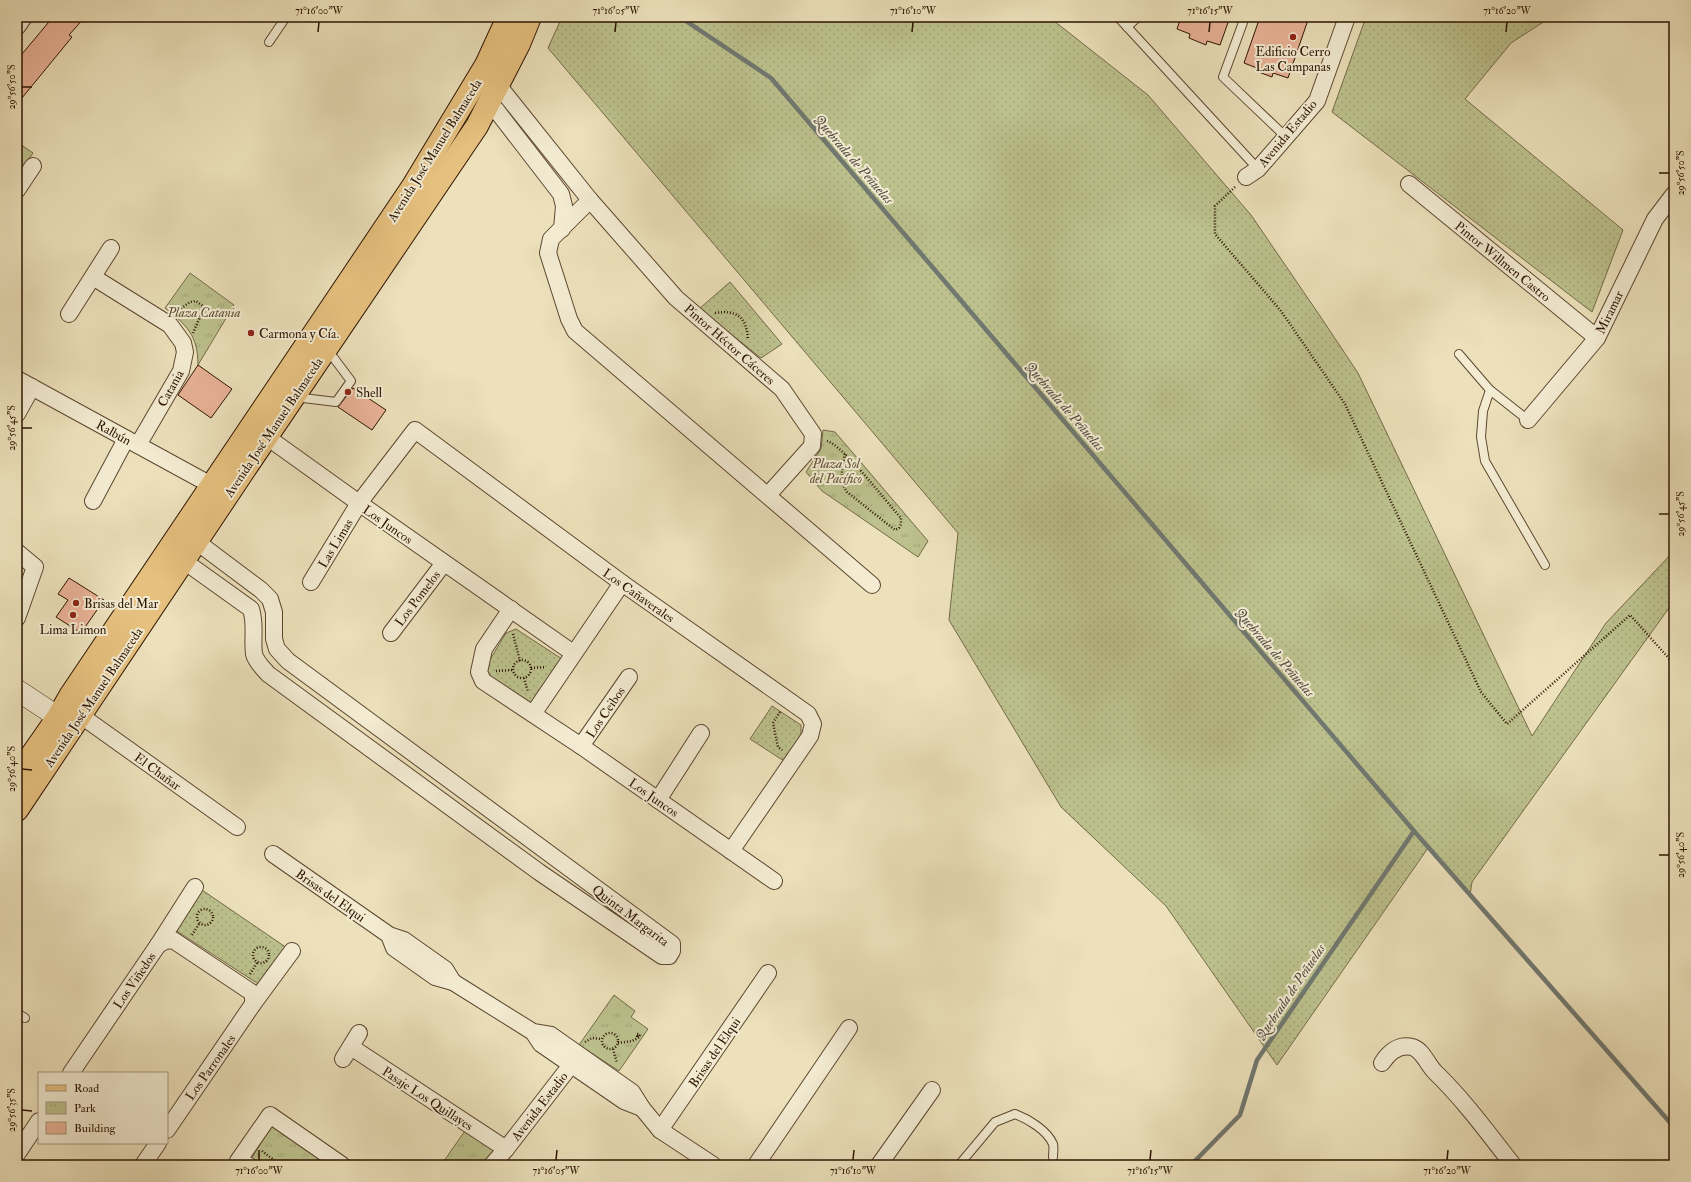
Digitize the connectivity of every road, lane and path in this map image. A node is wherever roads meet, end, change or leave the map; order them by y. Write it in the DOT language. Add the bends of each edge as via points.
graph roads {
  1 [pos="24,17"];
  2 [pos="286,17"];
  3 [pos="508,17"];
  4 [pos="530,17"];
  5 [pos="1118,17"];
  6 [pos="1138,17"];
  7 [pos="1245,17"];
  8 [pos="1347,17"];
  9 [pos="17,27"];
  10 [pos="1127,27"];
  11 [pos="269,42"];
  12 [pos="494,94"];
  13 [pos="1286,137"];
  14 [pos="33,166"];
  15 [pos="1252,173"];
  16 [pos="1409,184"];
  17 [pos="17,190"];
  18 [pos="1674,194"];
  19 [pos="590,200"];
  20 [pos="562,229"];
  21 [pos="111,248"];
  22 [pos="93,277"];
  23 [pos="69,314"];
  24 [pos="165,322"];
  25 [pos="1596,338"];
  26 [pos="327,348"];
  27 [pos="184,349"];
  28 [pos="1459,354"];
  29 [pos="17,379"];
  30 [pos="32,388"];
  31 [pos="1490,390"];
  32 [pos="293,397"];
  33 [pos="17,414"];
  34 [pos="1528,420"];
  35 [pos="267,437"];
  36 [pos="813,437"];
  37 [pos="132,442"];
  38 [pos="845,454"];
  39 [pos="211,485"];
  40 [pos="768,495"];
  41 [pos="93,501"];
  42 [pos="359,503"];
  43 [pos="197,542"];
  44 [pos="17,552"];
  45 [pos="184,561"];
  46 [pos="444,563"];
  47 [pos="1545,565"];
  48 [pos="311,582"];
  49 [pos="622,583"];
  50 [pos="872,586"];
  51 [pos="509,612"];
  52 [pos="17,618"];
  53 [pos="391,633"];
  54 [pos="574,653"];
  55 [pos="520,661"];
  56 [pos="1674,664"];
  57 [pos="629,677"];
  58 [pos="17,690"];
  59 [pos="332,694"];
  60 [pos="788,700"];
  61 [pos="318,711"];
  62 [pos="533,714"];
  63 [pos="80,715"];
  64 [pos="58,717"];
  65 [pos="701,733"];
  66 [pos="581,746"];
  67 [pos="59,748"];
  68 [pos="793,760"];
  69 [pos="17,776"];
  70 [pos="448,779"];
  71 [pos="435,796"];
  72 [pos="658,800"];
  73 [pos="17,810"];
  74 [pos="237,827"];
  75 [pos="732,851"];
  76 [pos="273,854"];
  77 [pos="552,856"];
  78 [pos="539,872"];
  79 [pos="774,881"];
  80 [pos="195,886"];
  81 [pos="201,910"];
  82 [pos="158,944"];
  83 [pos="258,948"];
  84 [pos="292,951"];
  85 [pos="768,973"];
  86 [pos="253,1004"];
  87 [pos="17,1013"];
  88 [pos="25,1018"];
  89 [pos="849,1028"];
  90 [pos="533,1032"];
  91 [pos="359,1033"];
  92 [pos="640,1035"];
  93 [pos="618,1043"];
  94 [pos="1382,1063"];
  95 [pos="571,1065"];
  96 [pos="72,1072"];
  97 [pos="932,1090"];
  98 [pos="642,1108"];
  99 [pos="38,1122"];
  100 [pos="168,1129"];
  101 [pos="660,1130"];
  102 [pos="253,1139"];
  103 [pos="157,1144"];
  104 [pos="506,1149"];
  105 [pos="17,1154"];
  106 [pos="1053,1157"];
  107 [pos="143,1165"];
  108 [pos="248,1165"];
  109 [pos="285,1165"];
  110 [pos="342,1165"];
  111 [pos="492,1165"];
  112 [pos="713,1165"];
  113 [pos="756,1165"];
  114 [pos="879,1165"];
  115 [pos="959,1165"];
  116 [pos="1513,1165"];
  1 -- 9 [label="street"];
  2 -- 11 [label="lane"];
  3 -- 39 [label="main road, Avenida José Manuel Balmaceda" via="486,65 412,186"];
  4 -- 12 [label="main road, Avenida José Manuel Balmaceda"];
  5 -- 10 [label="lane"];
  6 -- 10 [label="lane"];
  7 -- 13 [label="lane" via="1223,77"];
  8 -- 13 [label="street, Avenida Estadio" via="1317,101"];
  10 -- 15 [label="lane"];
  12 -- 19 [label="street, Pintor Héctor Cáceres"];
  12 -- 20 [label="street" via="560,194 564,206"];
  12 -- 26 [label="main road, Avenida José Manuel Balmaceda" via="478,126"];
  13 -- 15 [label="street, Avenida Estadio"];
  14 -- 17 [label="street"];
  15 -- 56 [label="path" via="1215,206 1215,234 1281,311 1345,404 1482,692 1507,724 1630,615"];
  16 -- 25 [label="street, Pintor Willmen Castro"];
  18 -- 25 [label="street, Miramar" via="1654,219"];
  19 -- 20 [label="street"];
  19 -- 36 [label="street, Pintor Héctor Cáceres" via="676,298 782,389"];
  20 -- 40 [label="street" via="551,239 548,253 568,319 575,331"];
  21 -- 22 [label="street"];
  22 -- 23 [label="street"];
  22 -- 24 [label="street"];
  24 -- 27 [label="street" via="176,332"];
  24 -- 27 [label="path" via="190,302 196,301 203,306 197,325"];
  25 -- 34 [label="street, Miramar"];
  26 -- 32 [label="main road, Avenida José Manuel Balmaceda"];
  26 -- 32 [label="lane" via="351,381 336,402"];
  27 -- 37 [label="street, Catania" via="181,371"];
  28 -- 31 [label="lane"];
  29 -- 30 [label="street, Ralbún"];
  30 -- 33 [label="street"];
  30 -- 37 [label="street, Ralbún"];
  31 -- 34 [label="lane"];
  31 -- 47 [label="lane" via="1483,411 1481,437 1485,461"];
  32 -- 35 [label="main road, Avenida José Manuel Balmaceda"];
  35 -- 42 [label="street, Los Juncos"];
  35 -- 43 [label="main road, Avenida José Manuel Balmaceda"];
  36 -- 38 [label="path" via="831,442"];
  36 -- 40 [label="street" via="812,446"];
  37 -- 39 [label="street, Ralbún"];
  37 -- 41 [label="street, Catania"];
  38 -- 38 [label="path" via="901,518 899,528 895,530 847,492 842,478"];
  39 -- 64 [label="main road, Avenida José Manuel Balmaceda"];
  40 -- 50 [label="street"];
  42 -- 46 [label="street, Los Juncos"];
  42 -- 48 [label="street, Las Limas"];
  42 -- 49 [label="street, Los Cañaverales" via="415,430"];
  43 -- 45 [label="main road, Avenida José Manuel Balmaceda"];
  43 -- 59 [label="street, Quinta Margarita" via="270,599 274,612 274,639 277,649 288,661"];
  44 -- 52 [label="street" via="35,567"];
  45 -- 61 [label="street, Quinta Margarita" via="251,610 254,618 254,654 259,664 268,674"];
  45 -- 63 [label="main road, Avenida José Manuel Balmaceda"];
  46 -- 51 [label="street, Los Juncos"];
  46 -- 53 [label="street, Los Pomelos"];
  49 -- 54 [label="street"];
  49 -- 60 [label="street, Los Cañaverales"];
  51 -- 54 [label="street, Los Juncos"];
  51 -- 55 [label="path"];
  51 -- 62 [label="street, Los Juncos" via="484,649 479,672 483,681"];
  54 -- 62 [label="street"];
  55 -- 55 [label="path" via="526,661 530,665 531,671 526,678 520,678 514,673 515,664"];
  57 -- 66 [label="street, Los Ceibos"];
  58 -- 64 [label="street"];
  59 -- 61 [label="street"];
  59 -- 70 [label="street, Quinta Margarita"];
  60 -- 68 [label="path" via="773,723 778,747"];
  60 -- 68 [label="street, Los Cañaverales" via="808,714 813,724 810,736"];
  61 -- 71 [label="street, Quinta Margarita"];
  62 -- 66 [label="street, Los Juncos"];
  63 -- 67 [label="main road, Avenida José Manuel Balmaceda"];
  63 -- 74 [label="street, El Chañar"];
  64 -- 67 [label="street" via="63,730"];
  64 -- 69 [label="main road, Avenida José Manuel Balmaceda"];
  65 -- 72 [label="street"];
  66 -- 72 [label="street, Los Juncos"];
  67 -- 73 [label="main road, Avenida José Manuel Balmaceda"];
  68 -- 75 [label="street, Los Cañaverales"];
  70 -- 71 [label="street"];
  70 -- 77 [label="street, Quinta Margarita"];
  71 -- 78 [label="street, Quinta Margarita"];
  72 -- 75 [label="street, Los Juncos"];
  75 -- 79 [label="street, Los Juncos"];
  76 -- 90 [label="street, Brisas del Elqui" via="389,935 394,948 435,977 452,982"];
  77 -- 78 [label="street"];
  77 -- 78 [label="street, Quinta Margarita" via="672,944 669,956 662,956"];
  80 -- 82 [label="street, Los Viñedos"];
  81 -- 81 [label="path" via="206,909 213,914 208,925 202,925 198,921 196,916"];
  82 -- 86 [label="street" via="165,940 173,940 251,992 254,996"];
  82 -- 96 [label="street, Los Viñedos"];
  83 -- 83 [label="path" via="265,948 269,952 268,960 264,963 254,960 254,951"];
  84 -- 86 [label="street, Los Parronales"];
  85 -- 101 [label="street, Brisas del Elqui"];
  86 -- 100 [label="street, Los Parronales"];
  87 -- 88 [label="lane"];
  89 -- 113 [label="street"];
  90 -- 95 [label="street, Brisas del Elqui" via="541,1044"];
  90 -- 98 [label="street, Brisas del Elqui" via="551,1035 632,1092"];
  91 -- 104 [label="street, Pasaje Los Quillayes" via="347,1053"];
  92 -- 93 [label="path" via="632,1041"];
  93 -- 93 [label="path" via="610,1049 602,1045 601,1039 604,1034 612,1032 616,1035"];
  94 -- 116 [label="street" via="1399,1047 1416,1049 1459,1097"];
  95 -- 98 [label="street, Brisas del Elqui" via="624,1101"];
  95 -- 104 [label="street, Avenida Estadio"];
  97 -- 114 [label="street"];
  98 -- 101 [label="street, Brisas del Elqui"];
  99 -- 105 [label="street"];
  101 -- 112 [label="street, Brisas del Elqui"];
  102 -- 108 [label="street" via="238,1161"];
  102 -- 109 [label="path" via="263,1152"];
  102 -- 110 [label="street" via="270,1115"];
  103 -- 107 [label="street"];
  104 -- 111 [label="street, Avenida Estadio"];
  106 -- 115 [label="lane" via="1053,1146 1047,1136 1026,1118 1015,1114 995,1122"];
}
